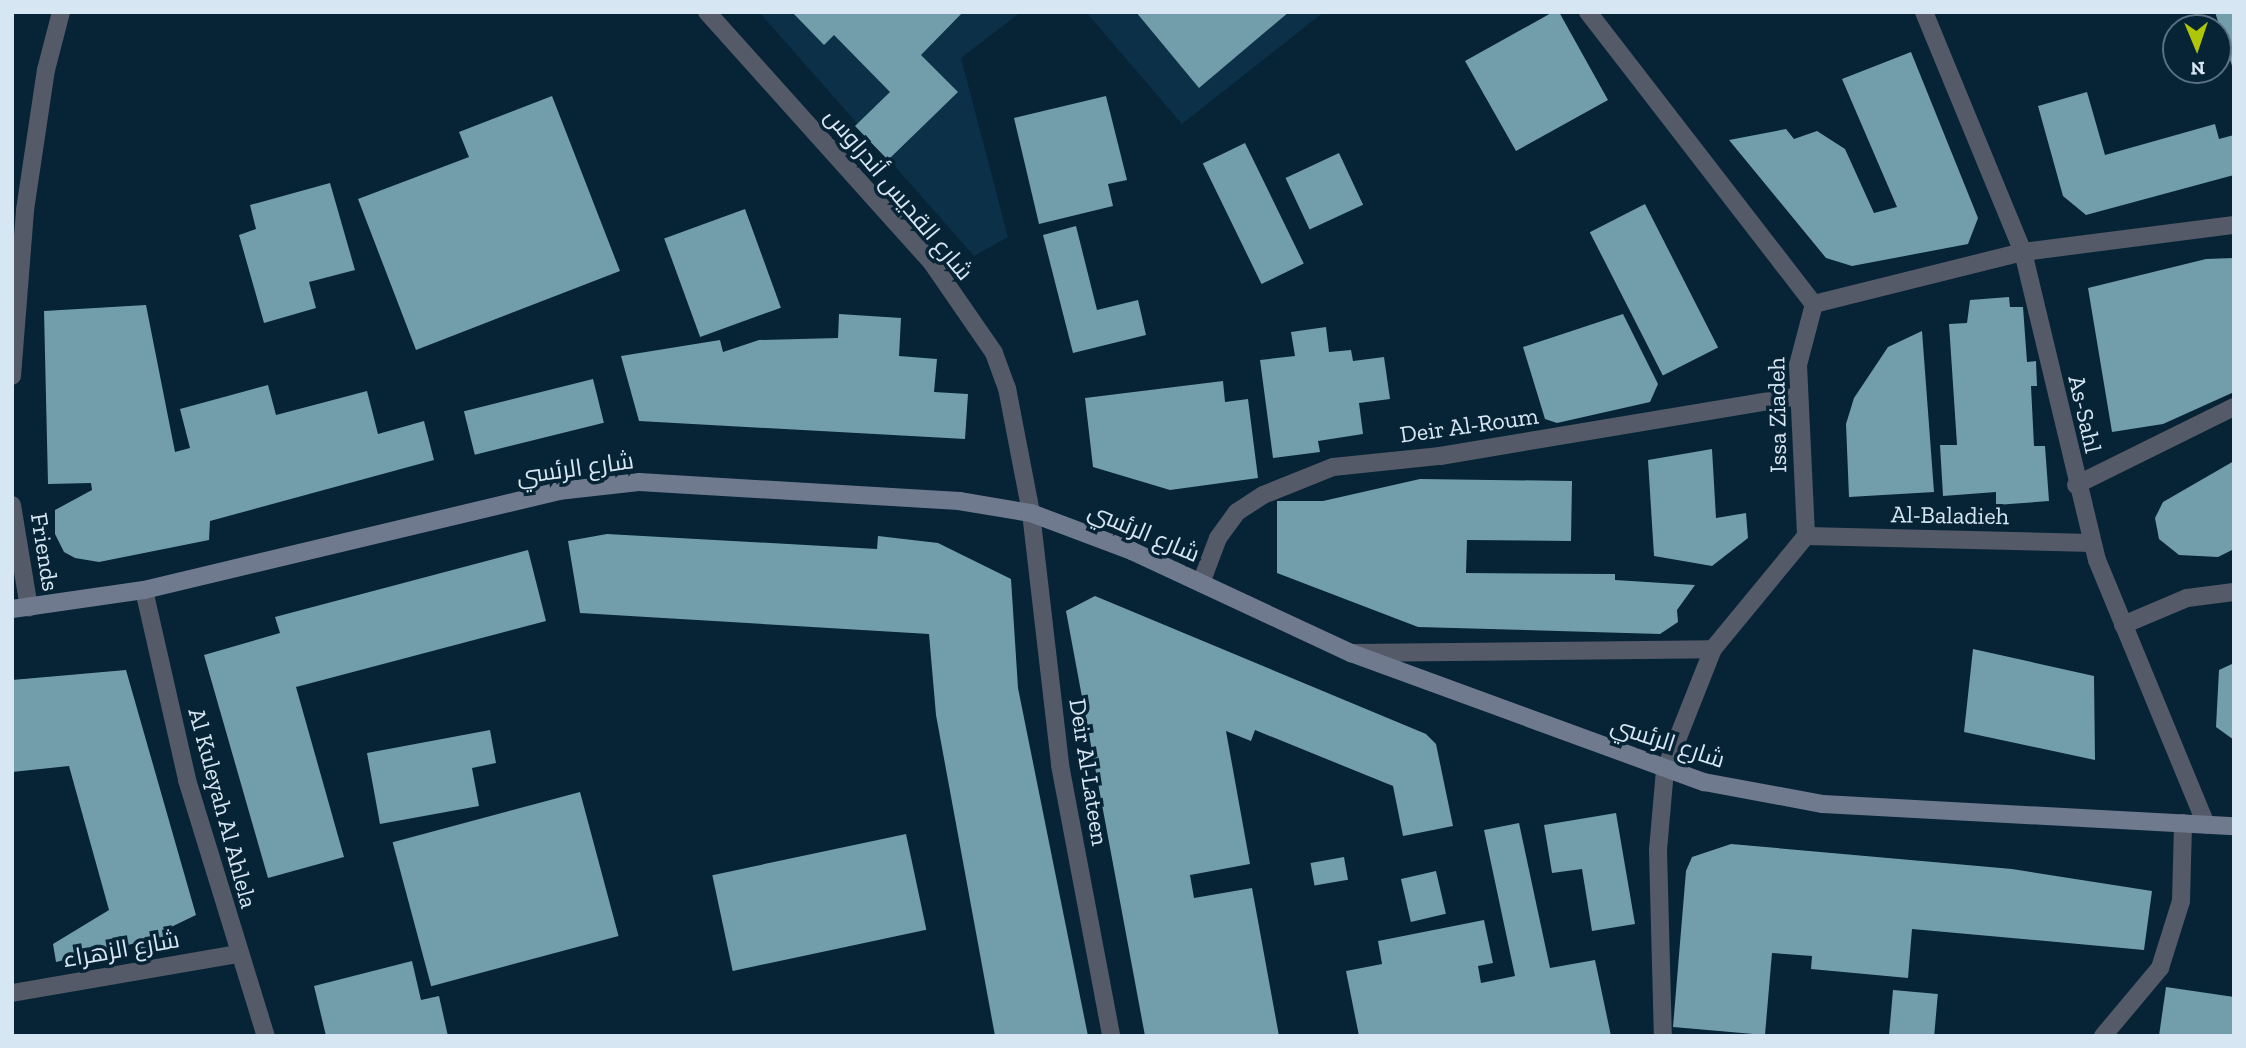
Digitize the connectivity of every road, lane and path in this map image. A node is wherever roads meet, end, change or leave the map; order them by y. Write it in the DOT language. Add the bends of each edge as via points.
graph roads {
  1 [pos="61,12"];
  2 [pos="707,12"];
  3 [pos="1588,12"];
  4 [pos="1924,12"];
  5 [pos="2234,225"];
  6 [pos="2022,252"];
  7 [pos="1814,304"];
  8 [pos="12,376"];
  9 [pos="1797,396"];
  10 [pos="2234,407"];
  11 [pos="2076,485"];
  12 [pos="12,505"];
  13 [pos="1031,513"];
  14 [pos="1806,536"];
  15 [pos="2092,543"];
  16 [pos="1200,583"];
  17 [pos="144,590"];
  18 [pos="2234,592"];
  19 [pos="21,608"];
  20 [pos="2123,625"];
  21 [pos="1713,649"];
  22 [pos="1351,653"];
  23 [pos="1665,770"];
  24 [pos="2183,823"];
  25 [pos="2206,824"];
  26 [pos="2234,826"];
  27 [pos="237,954"];
  28 [pos="12,993"];
  29 [pos="266,1036"];
  30 [pos="1111,1036"];
  31 [pos="1663,1036"];
  32 [pos="2103,1036"];
  1 -- 8 [label="street" via="46,69 25,209"];
  2 -- 13 [label="street, شارع القديس أندراوس" via="932,263 994,353 1007,388"];
  3 -- 7 [label="street"];
  4 -- 6 [label="street, As-Sahl"];
  5 -- 6 [label="street"];
  6 -- 7 [label="street"];
  6 -- 11 [label="street, As-Sahl"];
  7 -- 9 [label="street, Issa Ziadeh" via="1802,333"];
  9 -- 14 [label="street, Issa Ziadeh"];
  9 -- 16 [label="street, Deir Al-Roum" via="1440,456 1333,467 1262,495 1237,512 1218,538"];
  10 -- 11 [label="street"];
  11 -- 15 [label="street, As-Sahl"];
  12 -- 19 [label="street, Friends"];
  13 -- 16 [label="main road, شارع الرئسي"];
  13 -- 17 [label="main road, شارع الرئسي" via="884,494 639,482 558,491 456,513"];
  13 -- 30 [label="street, Deir Al-Lateen" via="1060,765"];
  14 -- 15 [label="street, Al-Baladieh"];
  14 -- 21 [label="street"];
  15 -- 20 [label="street, As-Sahl"];
  16 -- 22 [label="main road, شارع الرئسي"];
  17 -- 19 [label="main road, شارع الرئسي"];
  17 -- 27 [label="street, Al Kuleyah Al Ahlela" via="187,780"];
  18 -- 20 [label="street" via="2187,598"];
  20 -- 25 [label="street, As-Sahl"];
  21 -- 22 [label="street"];
  21 -- 23 [label="street"];
  22 -- 23 [label="main road, شارع الرئسي"];
  23 -- 24 [label="main road, شارع الرئسي" via="1824,804"];
  23 -- 31 [label="street" via="1658,850"];
  24 -- 25 [label="main road, شارع الرئسي"];
  24 -- 32 [label="street" via="2181,901 2160,968"];
  25 -- 26 [label="main road, شارع الرئسي"];
  27 -- 28 [label="street, شارع الزهراء"];
  27 -- 29 [label="street, Al Kuleyah Al Ahlela"];
}
